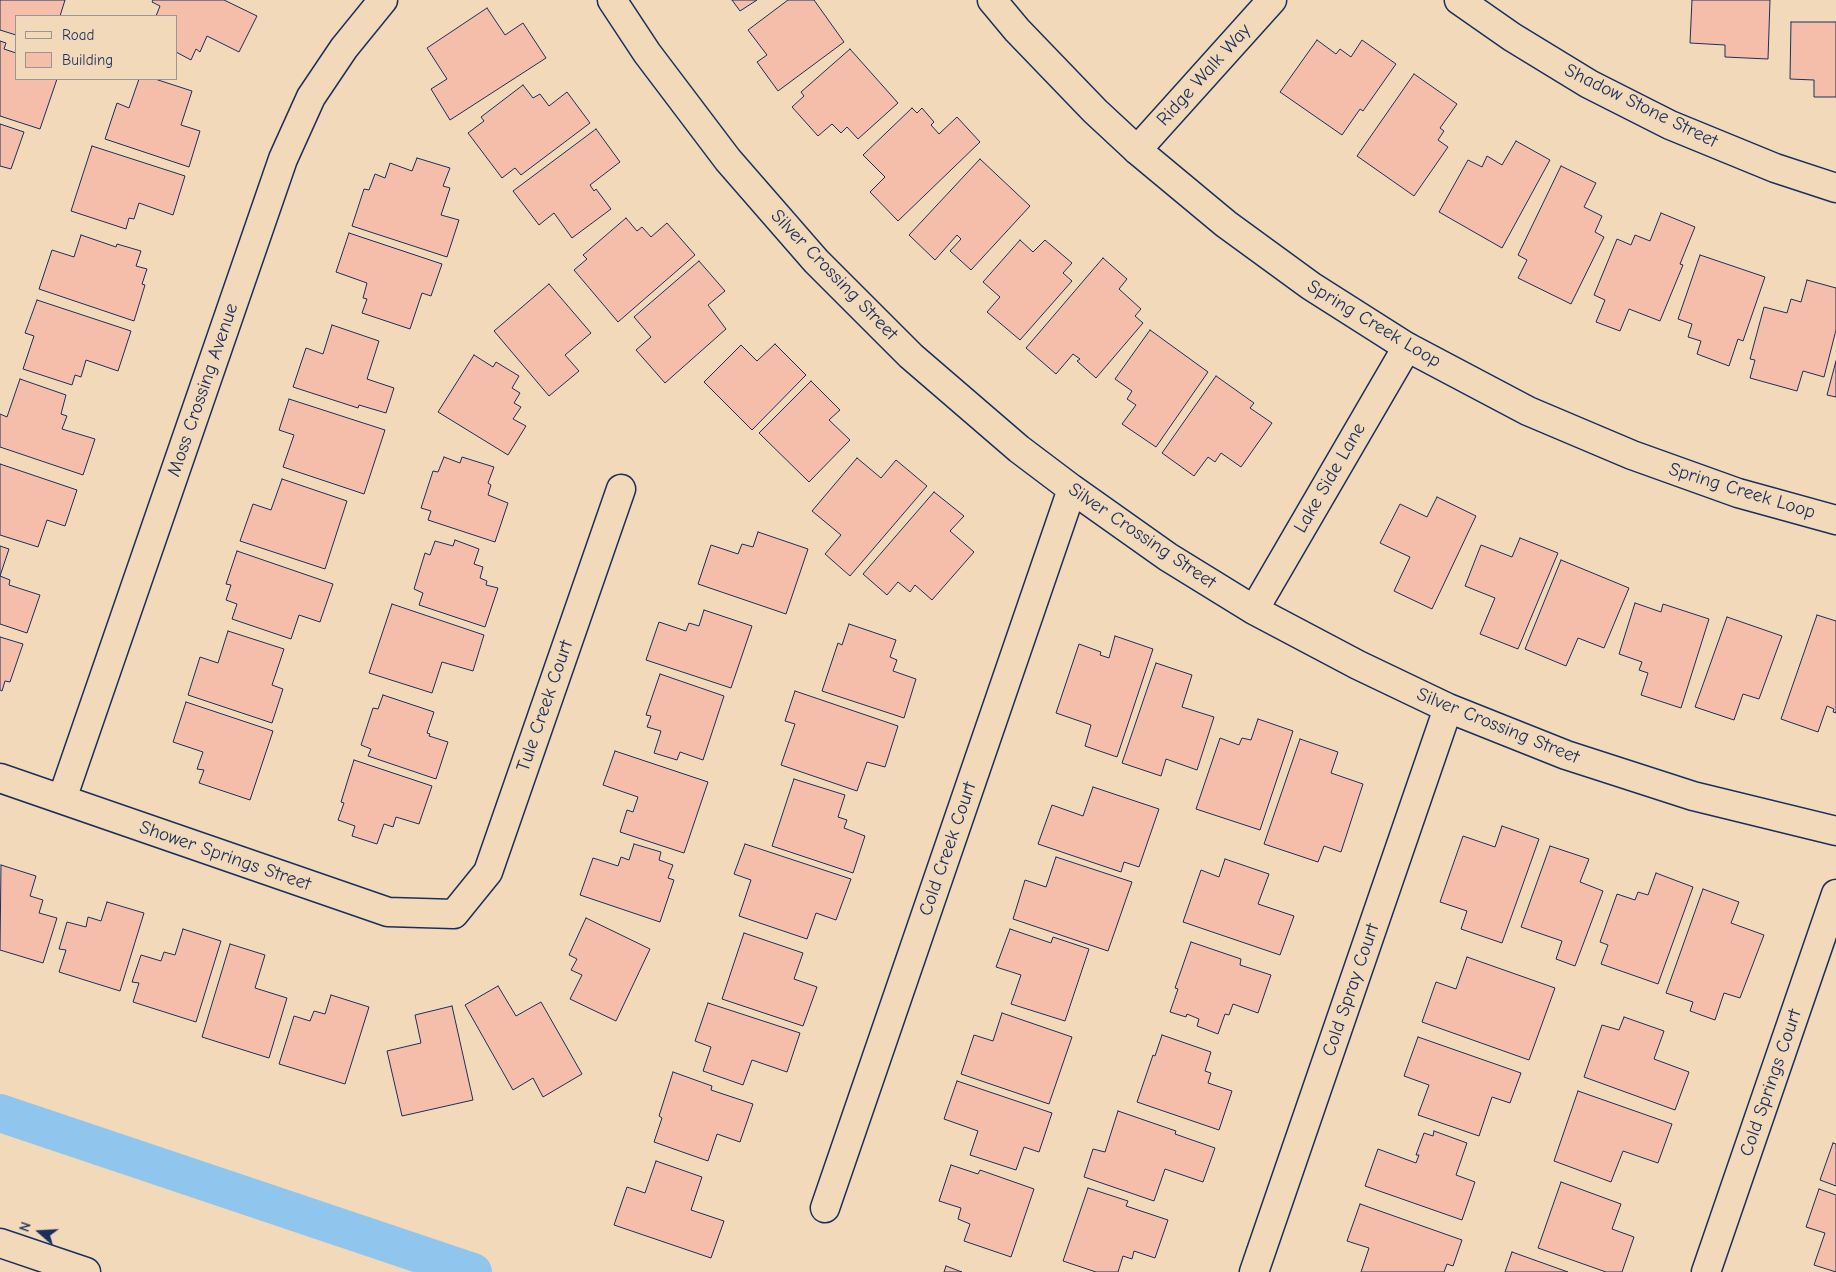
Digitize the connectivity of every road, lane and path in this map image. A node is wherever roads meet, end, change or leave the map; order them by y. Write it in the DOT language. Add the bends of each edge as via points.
graph roads {
  1 [pos="384,0"];
  2 [pos="612,0"];
  3 [pos="992,0"];
  4 [pos="1272,0"];
  5 [pos="1460,0"];
  6 [pos="1137,150"];
  7 [pos="1836,188"];
  8 [pos="1407,347"];
  9 [pos="621,489"];
  10 [pos="1072,489"];
  11 [pos="1836,520"];
  12 [pos="1254,610"];
  13 [pos="1448,708"];
  14 [pos="0,778"];
  15 [pos="62,799"];
  16 [pos="1836,831"];
  17 [pos="1836,894"];
  18 [pos="454,914"];
  19 [pos="825,1208"];
  20 [pos="0,1242"];
  21 [pos="86,1272"];
  22 [pos="1254,1272"];
  23 [pos="1706,1272"];
  1 -- 15 [label="street, Moss Crossing Avenue" via="344,48 312,97 283,159"];
  2 -- 10 [label="street, Silver Crossing Street" via="647,53 728,160 816,260 911,356 1019,449"];
  3 -- 6 [label="street, Spring Creek Loop" via="1095,111"];
  4 -- 6 [label="street, Ridge Walk Way"];
  5 -- 7 [label="street, Shadow Stone Street" via="1582,80 1662,121 1775,168"];
  6 -- 8 [label="street, Spring Creek Loop" via="1233,230 1311,286"];
  8 -- 11 [label="street, Spring Creek Loop" via="1528,411 1632,455 1738,493"];
  8 -- 12 [label="street, Lake Side Lane"];
  9 -- 18 [label="street, Tule Creek Court" via="488,872"];
  10 -- 12 [label="street, Silver Crossing Street" via="1168,557"];
  10 -- 19 [label="street, Cold Creek Court"];
  12 -- 13 [label="street, Silver Crossing Street"];
  13 -- 16 [label="street, Silver Crossing Street" via="1566,755 1684,793"];
  13 -- 22 [label="street, Cold Spray Court"];
  14 -- 15 [label="street, Shower Springs Street"];
  15 -- 18 [label="street, Shower Springs Street" via="388,912"];
  17 -- 23 [label="street, Cold Springs Court"];
  20 -- 21 [label="street"];
}
